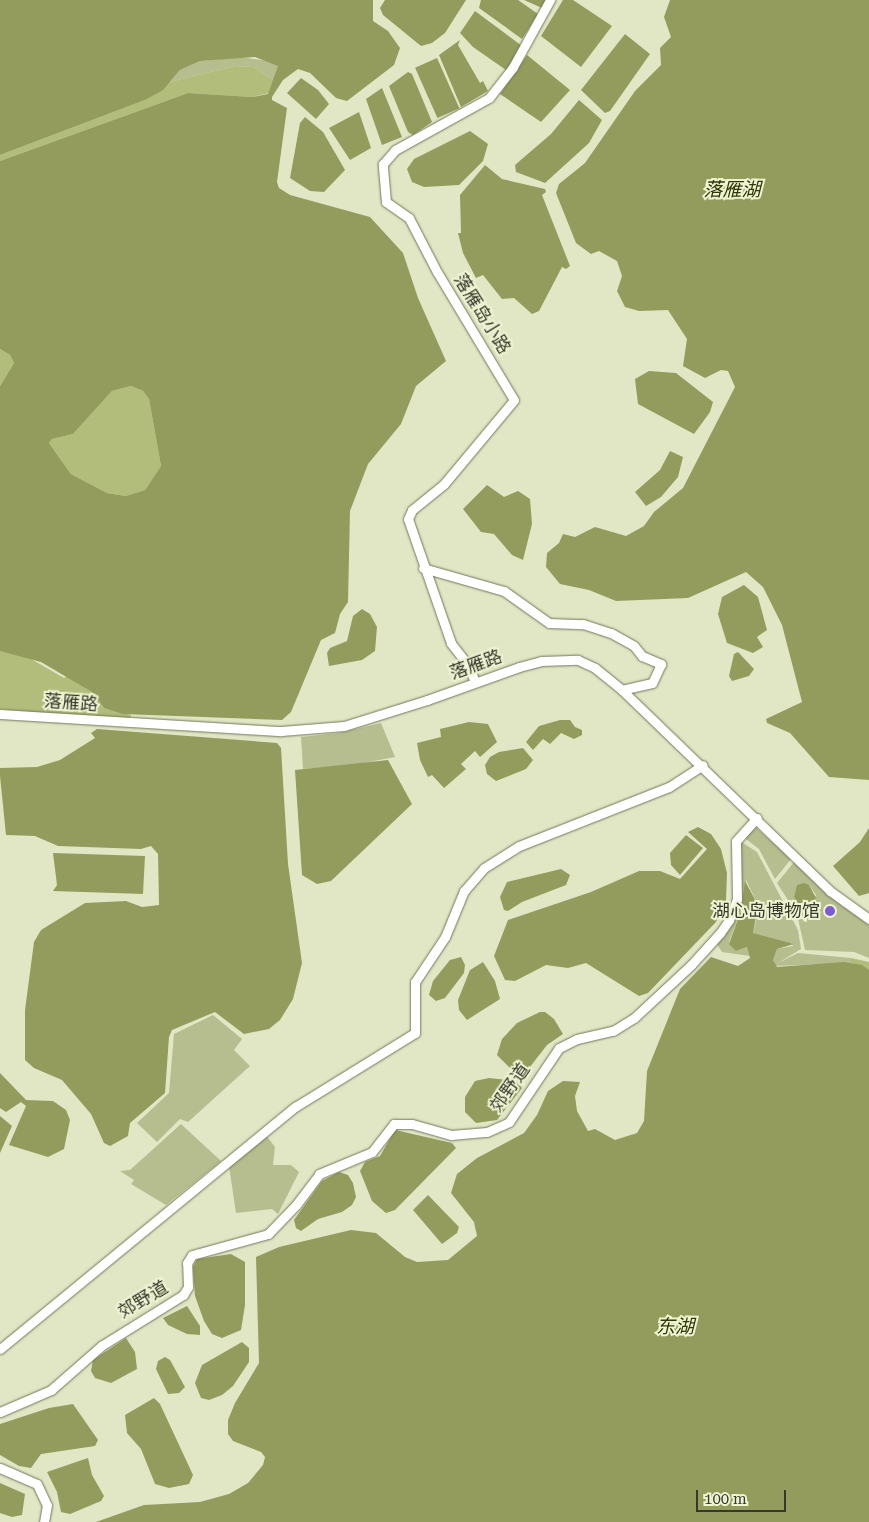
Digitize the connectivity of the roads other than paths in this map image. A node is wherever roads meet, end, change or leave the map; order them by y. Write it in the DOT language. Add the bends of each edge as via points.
graph roads {
  1 [pos="550,0"];
  2 [pos="423,568"];
  3 [pos="475,682"];
  4 [pos="622,690"];
  5 [pos="0,714"];
  6 [pos="703,764"];
  7 [pos="757,818"];
  8 [pos="869,919"];
  9 [pos="0,1349"];
  10 [pos="0,1412"];
  11 [pos="0,1468"];
  12 [pos="44,1522"];
  1 -- 2 [label="street, 落雁岛小路" via="514,67 488,98 395,150 383,164 386,202 409,218 437,272 514,400 444,484 409,514 408,524"];
  2 -- 3 [label="street, 落雁岛小路" via="451,644 468,665"];
  2 -- 4 [label="street" via="504,591 549,623 584,624 611,633 634,646 642,656 660,664 652,683"];
  3 -- 4 [label="street, 落雁路" via="530,664 572,659 591,665"];
  3 -- 5 [label="street, 落雁路" via="344,726 281,731"];
  4 -- 6 [label="street, 落雁路"];
  6 -- 7 [label="street, 落雁路"];
  6 -- 9 [label="street" via="670,787 505,853 484,868 464,890 445,937 414,982 415,1033 295,1108"];
  7 -- 8 [label="street, 落雁路" via="830,891"];
  7 -- 10 [label="street, 郊野道" via="735,844 737,899 729,920 720,932 691,965 634,1018 613,1031 577,1039 559,1048 509,1122 487,1132 446,1136 412,1124 394,1124 372,1152 319,1174 296,1205 268,1234 192,1255 187,1263 188,1286 183,1295 101,1346 51,1390"];
  11 -- 12 [label="street" via="37,1484 47,1505"];
}
